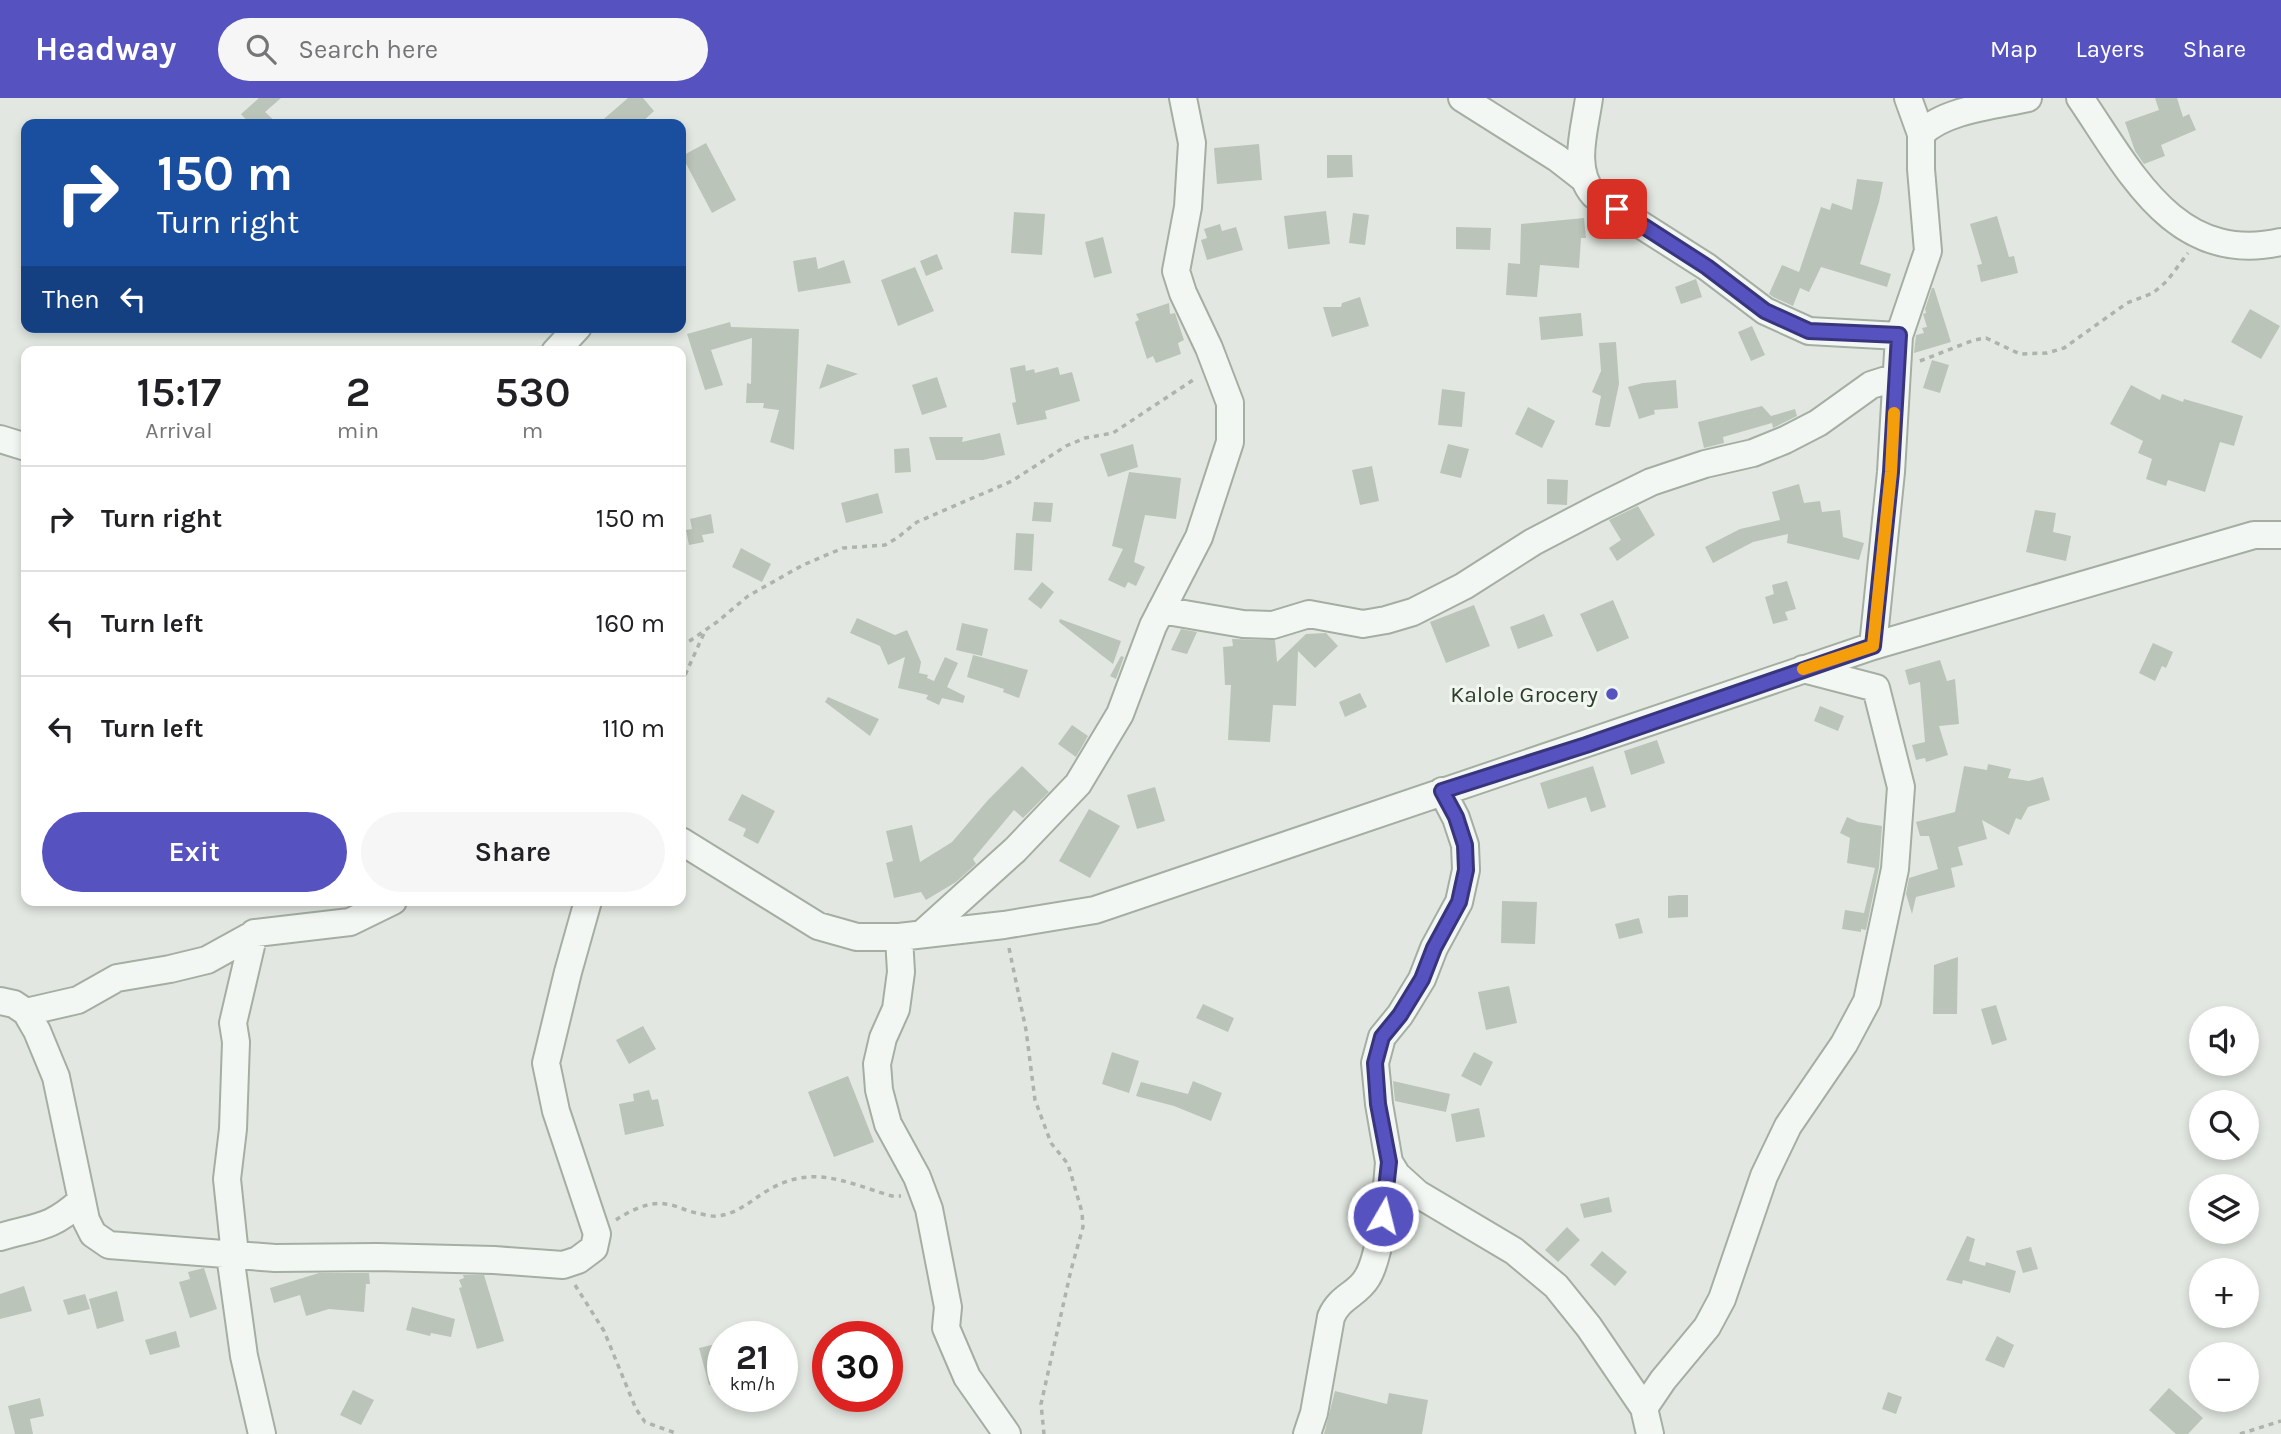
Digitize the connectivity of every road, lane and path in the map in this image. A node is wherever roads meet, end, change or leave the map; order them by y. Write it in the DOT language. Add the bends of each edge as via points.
graph roads {
  1 [pos="1183,98"];
  2 [pos="1462,98"];
  3 [pos="1589,98"];
  4 [pos="1908,98"];
  5 [pos="2028,98"];
  6 [pos="2080,98"];
  7 [pos="1921,134"];
  8 [pos="1584,179"];
  9 [pos="2204,237"];
  10 [pos="2281,242"];
  11 [pos="572,333"];
  12 [pos="1899,335"];
  13 [pos="561,346"];
  14 [pos="1217,367"];
  15 [pos="1896,373"];
  16 [pos="0,439"];
  17 [pos="21,445"];
  18 [pos="2281,535"];
  19 [pos="1161,610"];
  20 [pos="706,629"];
  21 [pos="686,643"];
  22 [pos="1873,646"];
  23 [pos="1803,669"];
  24 [pos="686,673"];
  25 [pos="1442,791"];
  26 [pos="686,844"];
  27 [pos="382,906"];
  28 [pos="587,906"];
  29 [pos="1004,925"];
  30 [pos="254,933"];
  31 [pos="910,936"];
  32 [pos="0,1001"];
  33 [pos="26,1012"];
  34 [pos="1389,1162"];
  35 [pos="924,1195"];
  36 [pos="81,1201"];
  37 [pos="597,1234"];
  38 [pos="0,1237"];
  39 [pos="233,1255"];
  40 [pos="563,1265"];
  41 [pos="1644,1408"];
  42 [pos="2281,1421"];
  43 [pos="262,1434"];
  44 [pos="678,1434"];
  45 [pos="1007,1434"];
  46 [pos="1044,1434"];
  47 [pos="1307,1434"];
  48 [pos="1650,1434"];
  49 [pos="2240,1434"];
  1 -- 14 [label="street" via="1192,143 1188,207 1176,271"];
  2 -- 8 [label="street"];
  3 -- 8 [label="street" via="1580,162"];
  4 -- 7 [label="street"];
  5 -- 7 [label="street" via="1944,118"];
  6 -- 9 [label="street" via="2141,188 2190,232"];
  7 -- 12 [label="street" via="1928,251"];
  8 -- 12 [label="street" via="1594,195 1707,267 1765,311 1809,331"];
  9 -- 10 [label="street" via="2260,247"];
  9 -- 15 [label="path" via="2153,293 2127,303 2064,348 2020,354 1986,338"];
  11 -- 13 [label="street"];
  12 -- 15 [label="street"];
  14 -- 19 [label="street" via="1230,403 1230,442 1199,537"];
  14 -- 20 [label="path" via="1113,433 1066,446 1012,481 917,522 885,544 829,552 748,596"];
  15 -- 19 [label="street" via="1785,440 1640,487 1413,612 1363,624 1309,614 1273,625"];
  15 -- 22 [label="street"];
  16 -- 17 [label="street"];
  18 -- 22 [label="street" via="2255,536"];
  19 -- 31 [label="street" via="1120,713 1077,784 1015,850"];
  20 -- 21 [label="path"];
  20 -- 24 [label="path"];
  22 -- 23 [label="street"];
  23 -- 25 [label="street"];
  23 -- 41 [label="street" via="1876,688 1901,787 1886,918 1867,1001 1788,1126 1764,1176 1722,1299 1707,1327"];
  25 -- 29 [label="street" via="1095,910"];
  25 -- 34 [label="street" via="1465,845 1466,870 1459,902 1422,979 1382,1037 1375,1063"];
  26 -- 31 [label="street" via="818,926 857,937"];
  27 -- 30 [label="street" via="342,924"];
  28 -- 37 [label="street" via="546,1063 556,1111"];
  29 -- 31 [label="street"];
  29 -- 46 [label="path" via="1027,1030 1035,1100 1051,1143 1068,1164 1083,1212 1041,1404"];
  30 -- 33 [label="street" via="206,960 117,978 78,1000"];
  30 -- 39 [label="street" via="233,1023 236,1042 228,1179"];
  31 -- 35 [label="street" via="896,1009 877,1064 888,1124"];
  32 -- 33 [label="street"];
  33 -- 36 [label="street" via="56,1077"];
  34 -- 41 [label="street" via="1418,1194 1514,1251 1556,1286"];
  34 -- 47 [label="street" via="1372,1269 1331,1317"];
  35 -- 37 [label="path" via="892,1196 829,1176 795,1178 732,1213 714,1217 665,1203 649,1205 628,1212"];
  35 -- 45 [label="street" via="948,1307 946,1328 967,1377"];
  36 -- 38 [label="street" via="47,1226"];
  36 -- 39 [label="street" via="93,1234 109,1245"];
  37 -- 40 [label="street" via="594,1248"];
  39 -- 40 [label="street"];
  39 -- 43 [label="street" via="244,1356"];
  40 -- 44 [label="path" via="604,1331 636,1409 645,1422"];
  41 -- 48 [label="street"];
  42 -- 49 [label="path"];
}
